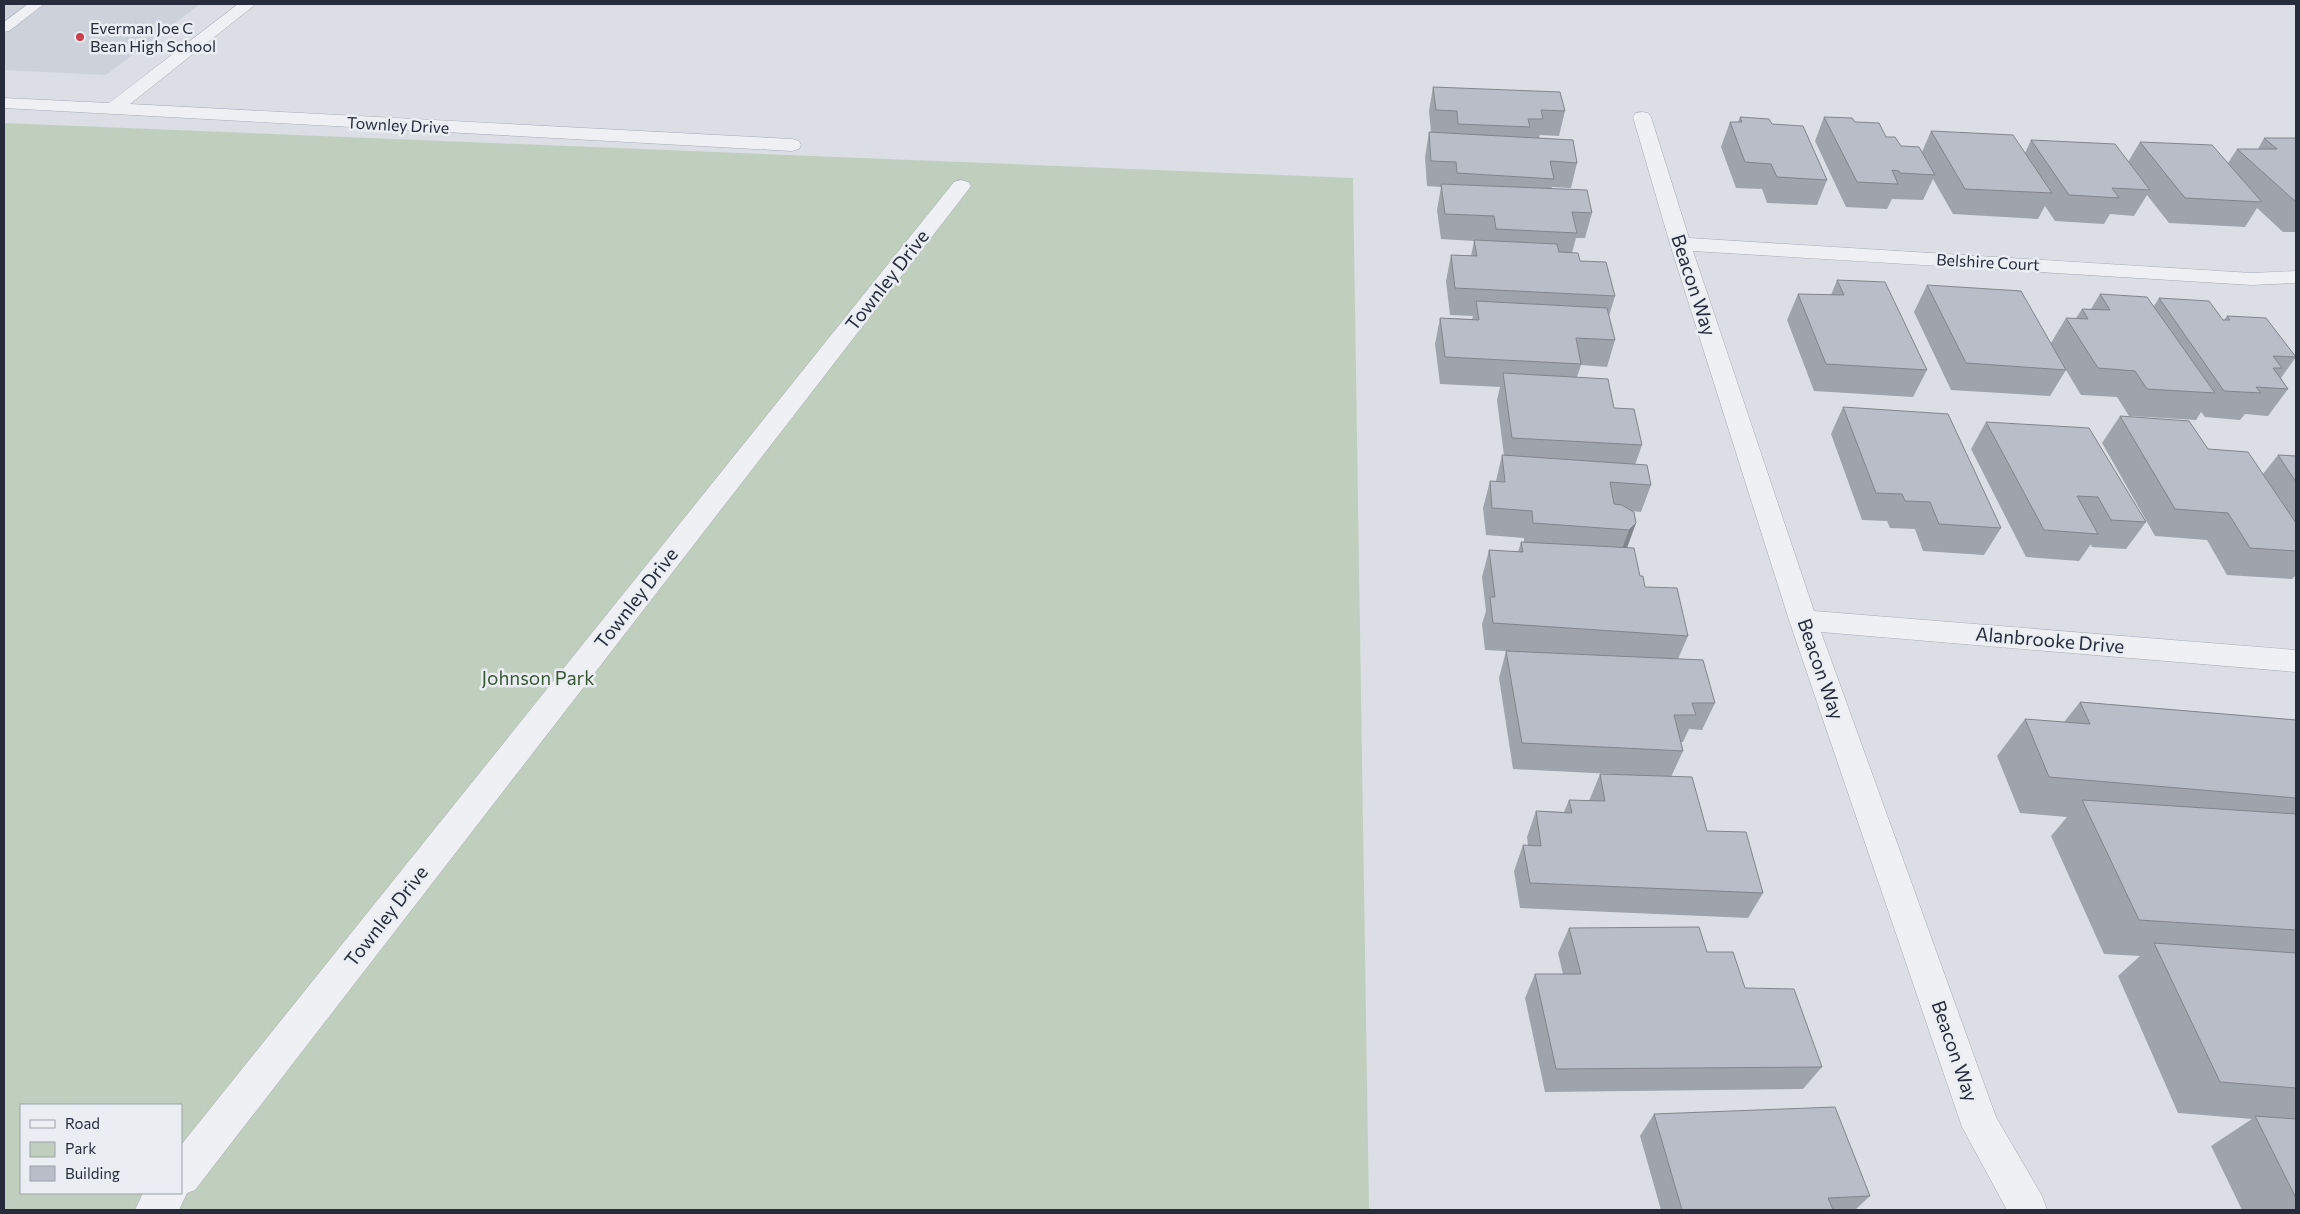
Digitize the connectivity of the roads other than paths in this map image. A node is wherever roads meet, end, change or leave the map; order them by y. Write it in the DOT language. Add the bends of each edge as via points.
graph roads {
  1 [pos="37,4"];
  2 [pos="248,4"];
  3 [pos="4,16"];
  4 [pos="20,17"];
  5 [pos="4,28"];
  6 [pos="4,103"];
  7 [pos="112,110"];
  8 [pos="1642,117"];
  9 [pos="792,146"];
  10 [pos="961,186"];
  11 [pos="1680,244"];
  12 [pos="2296,277"];
  13 [pos="1804,620"];
  14 [pos="2296,661"];
  15 [pos="182,1175"];
  16 [pos="167,1194"];
  17 [pos="154,1210"];
  18 [pos="2028,1210"];
  1 -- 4 [label="lane"];
  2 -- 7 [label="street"];
  3 -- 4 [label="lane"];
  4 -- 5 [label="lane"];
  6 -- 7 [label="street, Townley Drive"];
  7 -- 9 [label="street, Townley Drive"];
  8 -- 11 [label="street, Beacon Way"];
  10 -- 15 [label="street, Townley Drive"];
  11 -- 12 [label="street, Belshire Court" via="2252,278"];
  11 -- 13 [label="street, Beacon Way"];
  13 -- 14 [label="street, Alanbrooke Drive"];
  13 -- 18 [label="street, Beacon Way" via="1981,1127"];
  16 -- 17 [label="street"];
}
